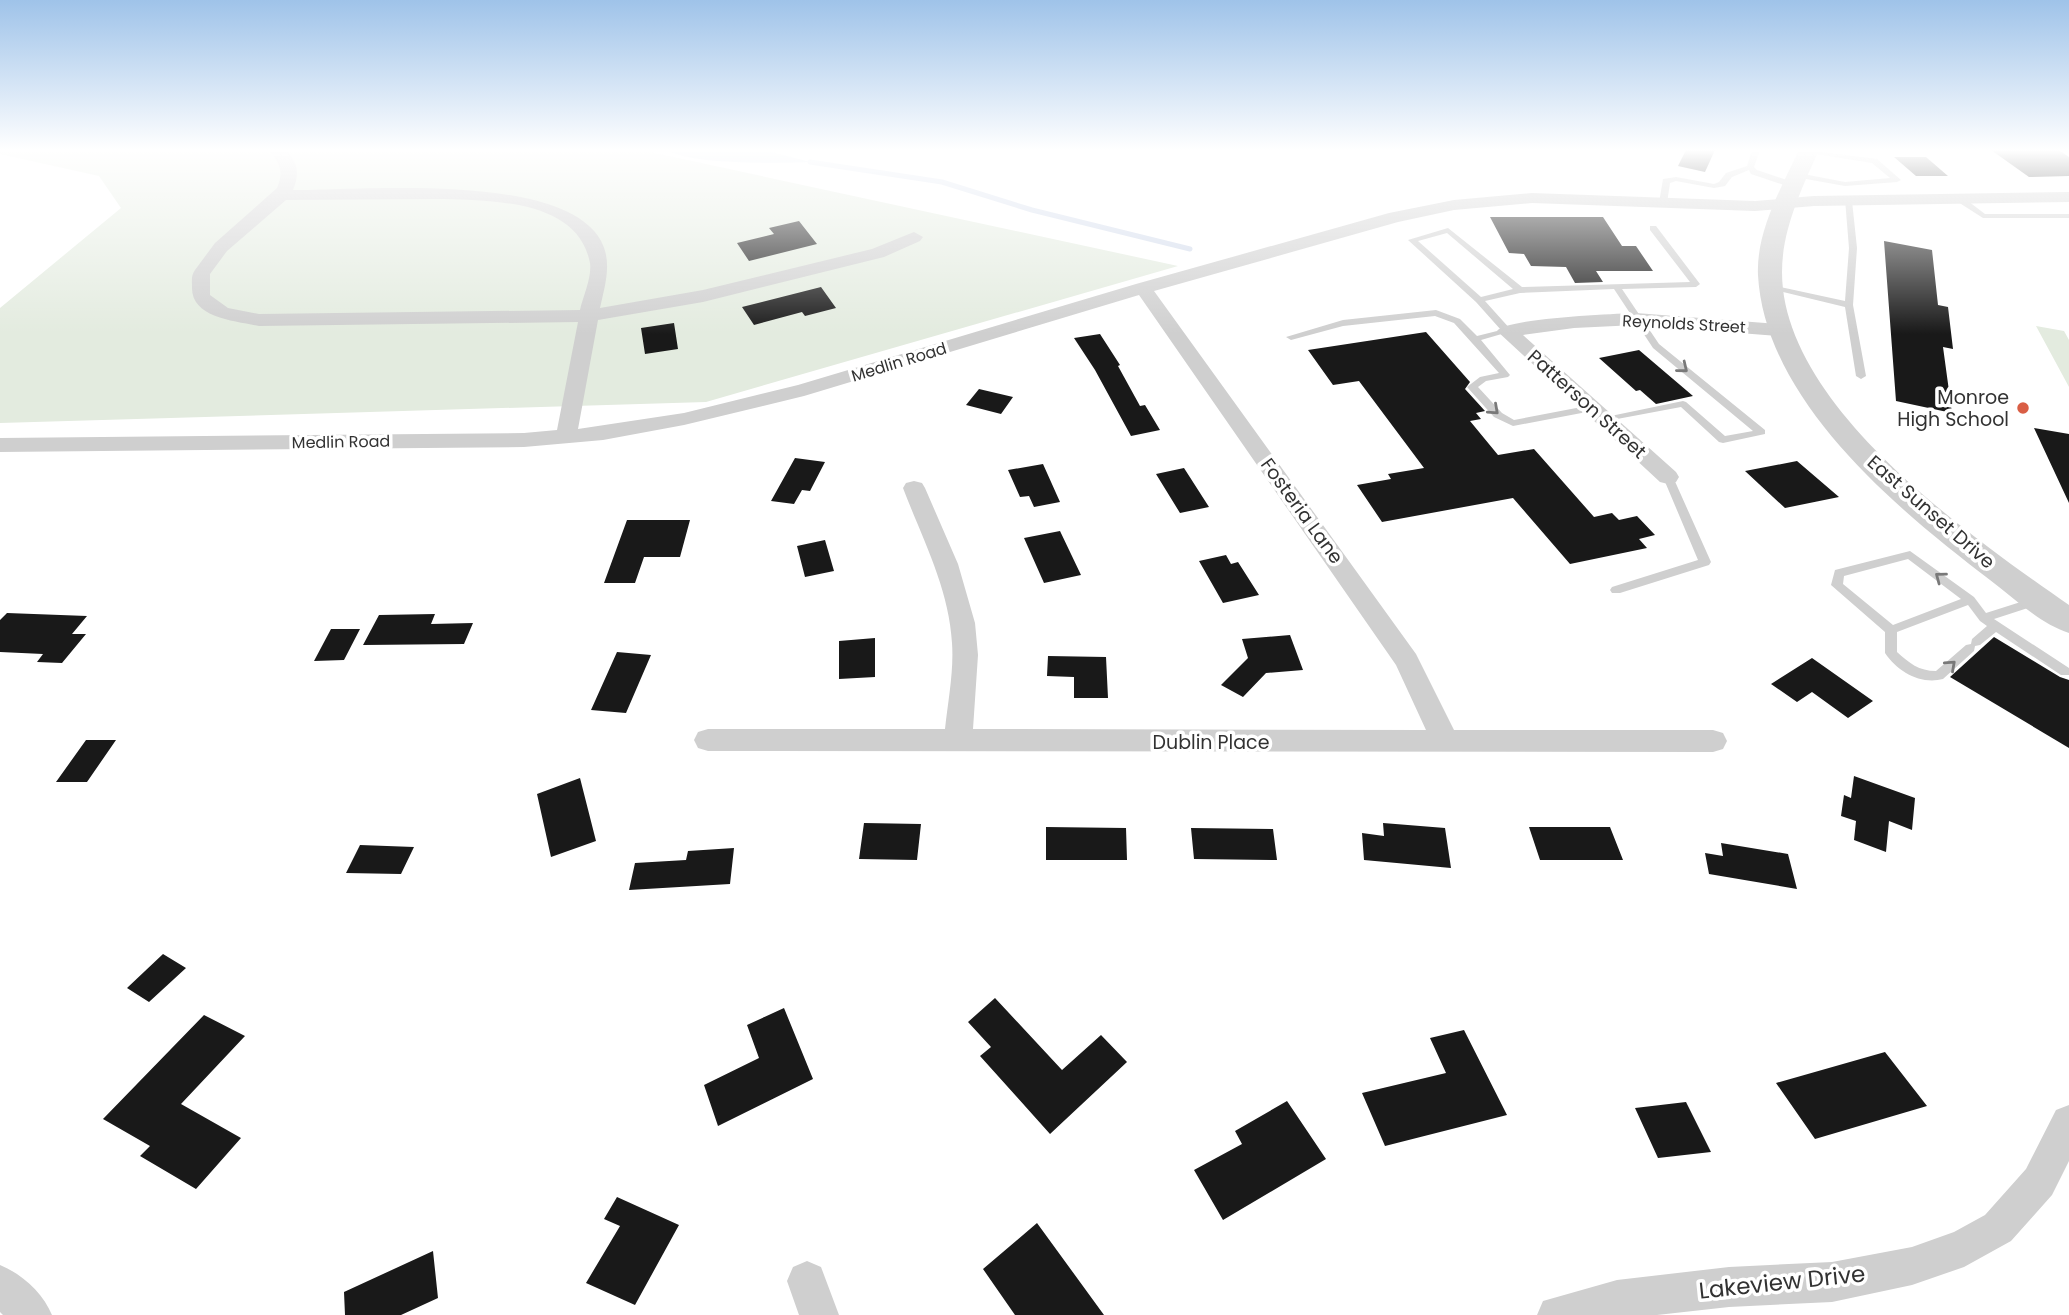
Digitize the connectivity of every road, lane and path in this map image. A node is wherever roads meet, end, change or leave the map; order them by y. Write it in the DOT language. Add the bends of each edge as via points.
graph roads {
  1 [pos="263,211"];
  2 [pos="555,211"];
  3 [pos="1423,211"];
  4 [pos="1784,211"];
  5 [pos="1849,211"];
  6 [pos="1977,211"];
  7 [pos="2069,216"];
  8 [pos="1653,228"];
  9 [pos="914,237"];
  10 [pos="1616,286"];
  11 [pos="1143,288"];
  12 [pos="1771,288"];
  13 [pos="1520,290"];
  14 [pos="1479,300"];
  15 [pos="1849,305"];
  16 [pos="589,316"];
  17 [pos="1636,319"];
  18 [pos="1779,330"];
  19 [pos="1507,331"];
  20 [pos="1291,337"];
  21 [pos="1475,339"];
  22 [pos="1861,376"];
  23 [pos="1598,414"];
  24 [pos="567,436"];
  25 [pos="0,445"];
  26 [pos="1668,477"];
  27 [pos="914,488"];
  28 [pos="1616,590"];
  29 [pos="1970,600"];
  30 [pos="2039,600"];
  31 [pos="1984,618"];
  32 [pos="2069,621"];
  33 [pos="1995,626"];
  34 [pos="1891,630"];
  35 [pos="2065,672"];
  36 [pos="708,740"];
  37 [pos="958,740"];
  38 [pos="1713,741"];
  39 [pos="1446,743"];
  40 [pos="2069,1123"];
  41 [pos="0,1285"];
  42 [pos="32,1315"];
  43 [pos="1557,1315"];
  1 -- 16 [label="street" via="221,247 201,274 201,297 222,313 259,320"];
  2 -- 16 [label="street" via="579,226 595,244 599,265"];
  3 -- 11 [label="street, Medlin Road"];
  4 -- 12 [label="street, East Sunset Drive" via="1775,235"];
  5 -- 15 [label="lane" via="1853,248"];
  6 -- 7 [label="lane" via="1983,216"];
  8 -- 10 [label="lane" via="1696,284"];
  9 -- 16 [label="street" via="878,253 703,296"];
  10 -- 13 [label="lane"];
  10 -- 17 [label="lane"];
  11 -- 24 [label="street, Medlin Road" via="804,390 684,419"];
  11 -- 39 [label="street, Fosteria Lane" via="1372,607 1407,661"];
  12 -- 15 [label="lane"];
  12 -- 18 [label="street, East Sunset Drive"];
  13 -- 14 [label="lane"];
  13 -- 14 [label="lane" via="1448,230 1412,240"];
  14 -- 19 [label="lane"];
  15 -- 22 [label="lane"];
  16 -- 24 [label="street"];
  17 -- 18 [label="street, Reynolds Street"];
  17 -- 19 [label="street, Reynolds Street"];
  17 -- 23 [label="lane, one-way" via="1656,346 1761,432 1723,440 1683,404"];
  18 -- 30 [label="street, East Sunset Drive" via="1806,382 1870,461 1973,551"];
  19 -- 21 [label="lane"];
  19 -- 23 [label="street, Patterson Street"];
  20 -- 21 [label="lane" via="1343,323 1436,313 1457,321"];
  21 -- 23 [label="lane, one-way" via="1505,375 1483,379 1472,387 1498,415 1513,423"];
  23 -- 26 [label="street, Patterson Street"];
  24 -- 25 [label="street, Medlin Road"];
  26 -- 28 [label="lane" via="1705,562"];
  27 -- 37 [label="street" via="961,617 965,643"];
  29 -- 31 [label="lane"];
  29 -- 34 [label="lane"];
  29 -- 34 [label="lane, one-way" via="1910,555 1839,573 1837,585"];
  30 -- 31 [label="lane"];
  30 -- 32 [label="street, East Sunset Drive"];
  31 -- 33 [label="lane"];
  34 -- 33 [label="lane, one-way" via="1891,653 1904,667 1930,677 1939,676"];
  33 -- 35 [label="lane"];
  36 -- 37 [label="street, Dublin Place"];
  37 -- 39 [label="street, Dublin Place"];
  38 -- 39 [label="street, Dublin Place"];
  40 -- 43 [label="street, Lakeview Drive" via="2039,1182 1998,1228 1964,1248 1912,1266 1832,1282 1729,1287 1617,1300"];
  41 -- 42 [label="street"];
}
